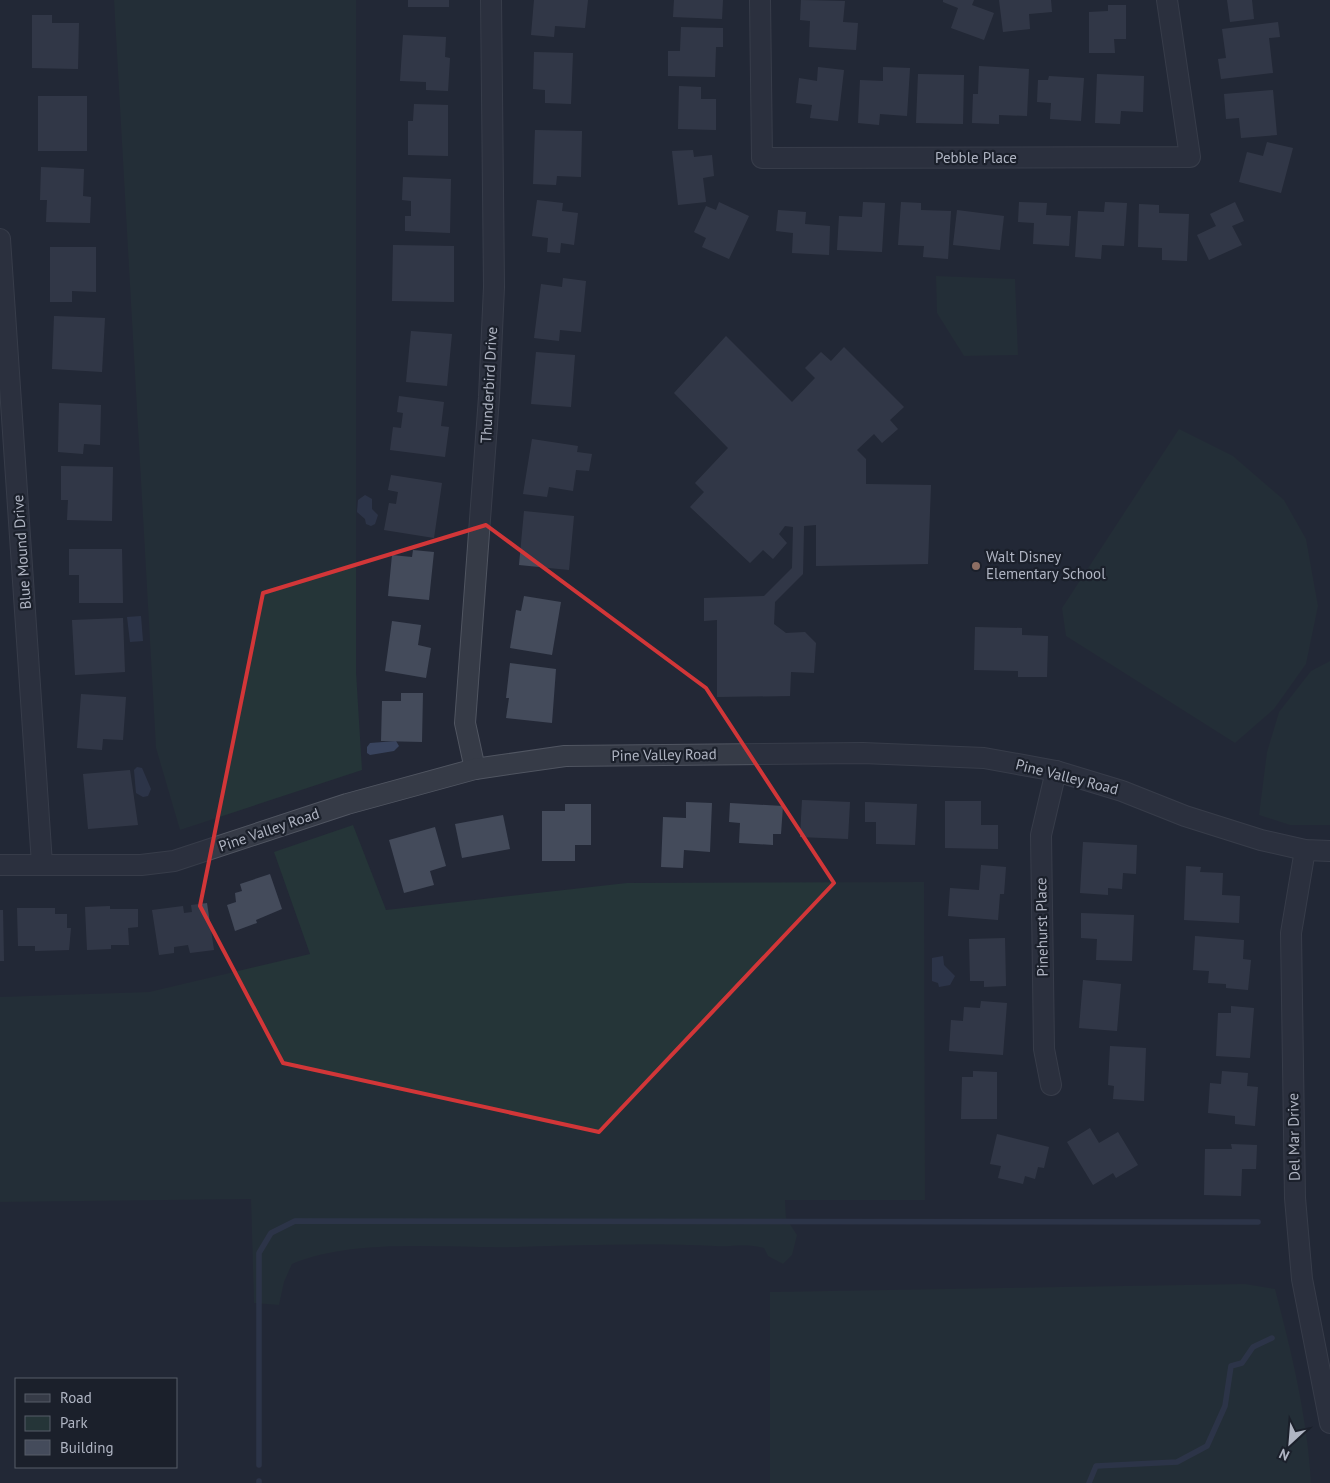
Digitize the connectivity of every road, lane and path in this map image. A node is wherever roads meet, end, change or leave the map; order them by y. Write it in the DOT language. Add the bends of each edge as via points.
graph roads {
  1 [pos="491,0"];
  2 [pos="760,0"];
  3 [pos="1166,0"];
  4 [pos="0,239"];
  5 [pos="1,266"];
  6 [pos="475,768"];
  7 [pos="1056,771"];
  8 [pos="1305,850"];
  9 [pos="1330,851"];
  10 [pos="42,864"];
  11 [pos="0,865"];
  12 [pos="1051,1085"];
  13 [pos="1330,1423"];
  1 -- 6 [label="street, Thunderbird Drive" via="494,287 465,723"];
  2 -- 3 [label="street, Pebble Place" via="762,158 1190,157"];
  4 -- 5 [label="street, Blue Mound Drive"];
  5 -- 10 [label="street, Blue Mound Drive"];
  6 -- 7 [label="street, Pine Valley Road" via="565,756 863,754 984,758"];
  6 -- 10 [label="street, Pine Valley Road" via="347,804 174,861"];
  7 -- 8 [label="street, Pine Valley Road" via="1122,790 1195,819 1261,840"];
  7 -- 12 [label="street, Pinehurst Place" via="1041,835 1044,1049"];
  8 -- 9 [label="street, Pine Valley Road"];
  8 -- 13 [label="street, Del Mar Drive" via="1291,933 1295,1198 1302,1279"];
  10 -- 11 [label="street, Pine Valley Road"];
}
